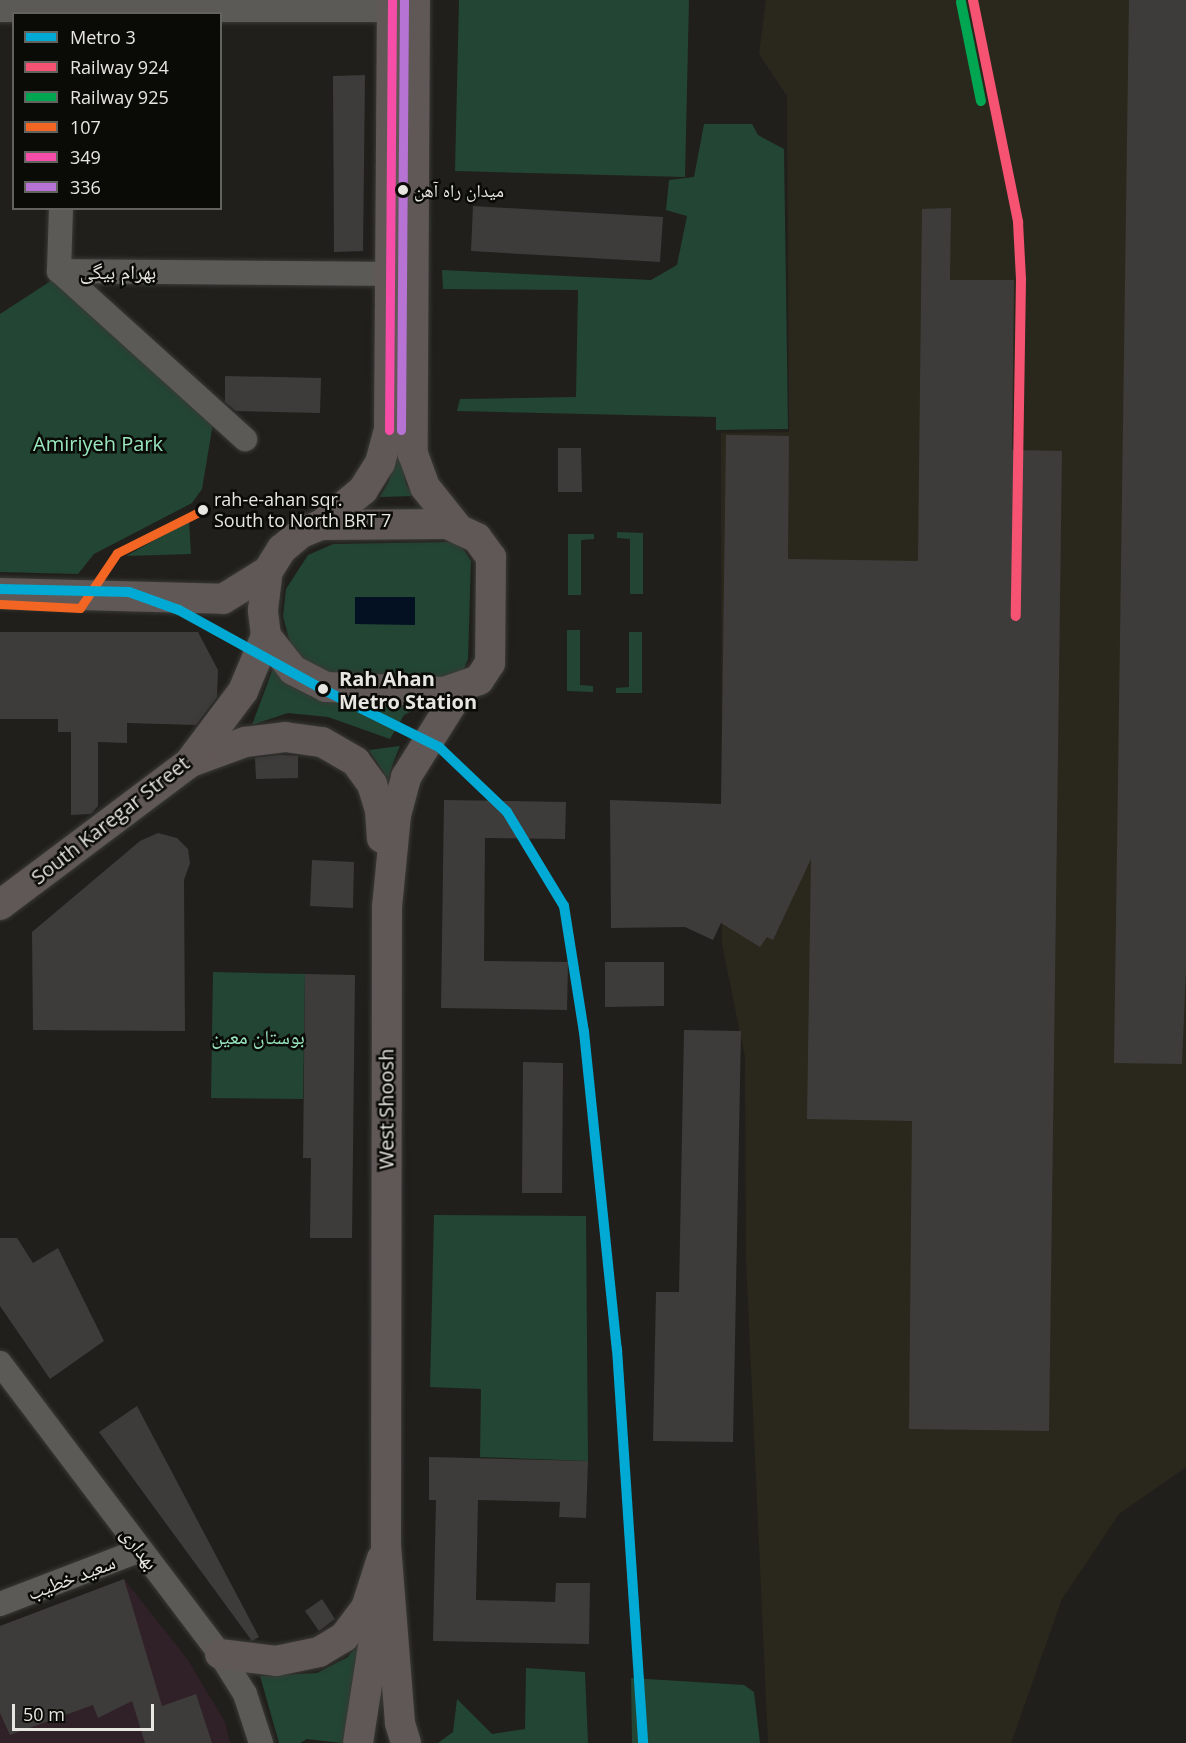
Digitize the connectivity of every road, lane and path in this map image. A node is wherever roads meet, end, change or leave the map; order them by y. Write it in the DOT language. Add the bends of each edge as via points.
graph roads {
  1 [pos="400,3"];
  2 [pos="126,5"];
  3 [pos="197,5"];
  4 [pos="0,10"];
  5 [pos="63,12"];
  6 [pos="61,210"];
  7 [pos="59,271"];
  8 [pos="391,274"];
  9 [pos="245,439"];
  10 [pos="321,525"];
  11 [pos="457,527"];
  12 [pos="268,571"];
  13 [pos="0,593"];
  14 [pos="266,636"];
  15 [pos="461,689"];
  16 [pos="189,763"];
  17 [pos="0,905"];
  18 [pos="387,907"];
  19 [pos="0,1363"];
  20 [pos="386,1547"];
  21 [pos="141,1550"];
  22 [pos="0,1604"];
  23 [pos="220,1654"];
  24 [pos="261,1743"];
  25 [pos="358,1743"];
  26 [pos="406,1743"];
  1 -- 3 [label="street"];
  1 -- 8 [label="main road"];
  1 -- 11 [label="main road" via="413,454 425,487"];
  2 -- 3 [label="street"];
  2 -- 5 [label="street"];
  4 -- 5 [label="street"];
  6 -- 7 [label="street"];
  7 -- 8 [label="street, بهرام بیگی"];
  7 -- 9 [label="street, بهرام بیگی"];
  8 -- 10 [label="main road" via="389,430 380,463 363,490"];
  10 -- 11 [label="main road"];
  10 -- 12 [label="main road" via="301,533 282,549"];
  11 -- 15 [label="main road" via="477,537 492,564 490,663 479,680"];
  12 -- 13 [label="main road" via="224,600"];
  12 -- 14 [label="main road" via="263,610"];
  14 -- 15 [label="main road" via="293,670 326,687 445,692"];
  14 -- 16 [label="main road, South Karegar Street" via="243,691"];
  15 -- 18 [label="main road, West Shoosh" via="406,777 396,815"];
  16 -- 17 [label="main road, South Karegar Street"];
  16 -- 18 [label="main road" via="228,746 285,737 322,742 340,750 363,771 377,797"];
  18 -- 20 [label="main road, West Shoosh"];
  19 -- 21 [label="street, بهداری"];
  20 -- 23 [label="main road" via="366,1608 344,1637 300,1658 276,1661"];
  20 -- 25 [label="main road"];
  20 -- 26 [label="main road" via="400,1723"];
  21 -- 22 [label="street, سعید خطیب"];
  21 -- 23 [label="street, بهداری"];
  23 -- 24 [label="street, بهداری" via="245,1694"];
}
